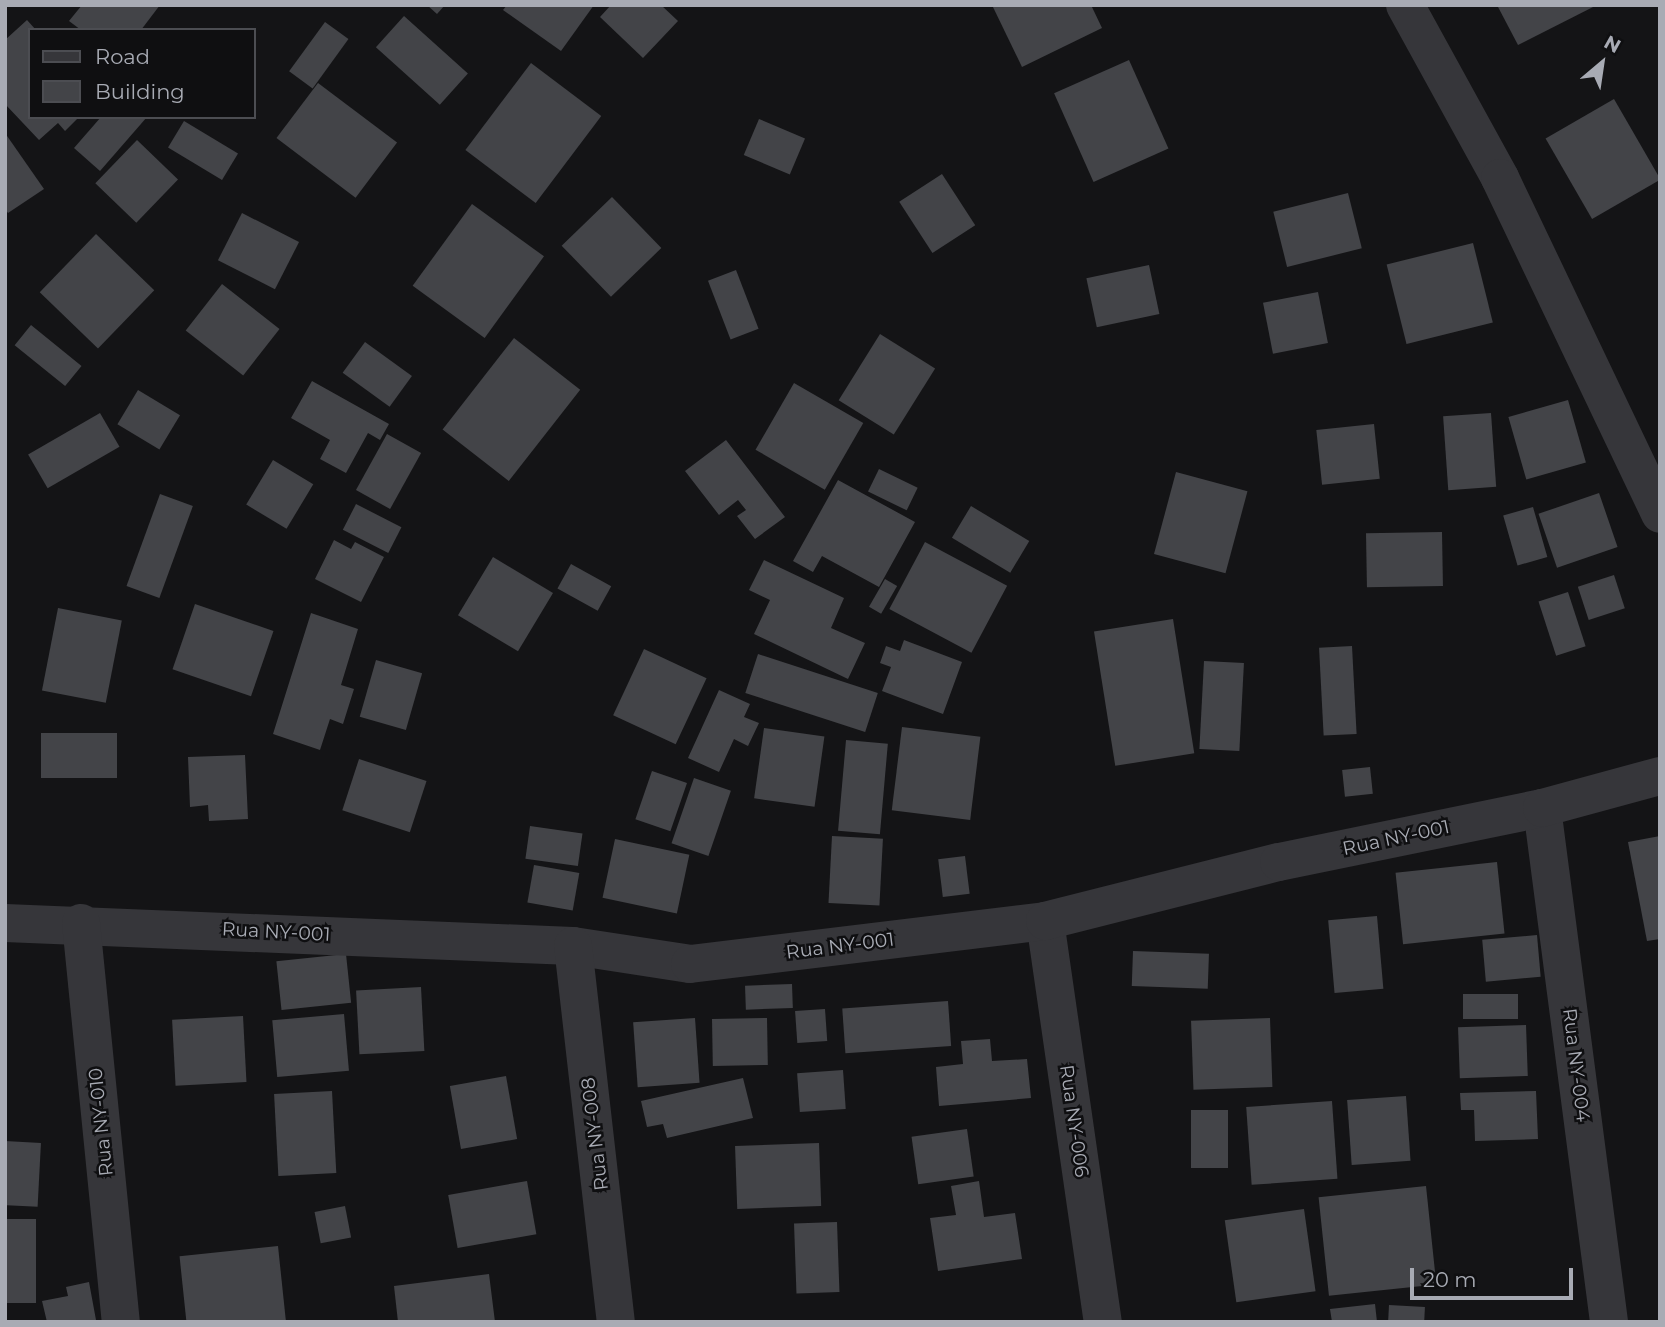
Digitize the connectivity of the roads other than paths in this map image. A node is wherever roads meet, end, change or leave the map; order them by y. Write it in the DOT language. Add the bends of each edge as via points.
graph roads {
  1 [pos="1405,5"];
  2 [pos="1660,514"];
  3 [pos="1660,776"];
  4 [pos="1542,808"];
  5 [pos="1045,921"];
  6 [pos="5,923"];
  7 [pos="81,923"];
  8 [pos="573,946"];
  9 [pos="121,1322"];
  10 [pos="616,1322"];
  11 [pos="1103,1322"];
  12 [pos="1609,1322"];
  1 -- 2 [label="street" via="1500,178"];
  3 -- 4 [label="street, Rua NY-001"];
  4 -- 5 [label="street, Rua NY-001" via="1279,862"];
  4 -- 12 [label="street, Rua NY-004"];
  5 -- 8 [label="street, Rua NY-001" via="690,964"];
  5 -- 11 [label="street, Rua NY-006"];
  6 -- 7 [label="street, Rua NY-001"];
  7 -- 8 [label="street, Rua NY-001"];
  7 -- 9 [label="street, Rua NY-010"];
  8 -- 10 [label="street, Rua NY-008"];
}
